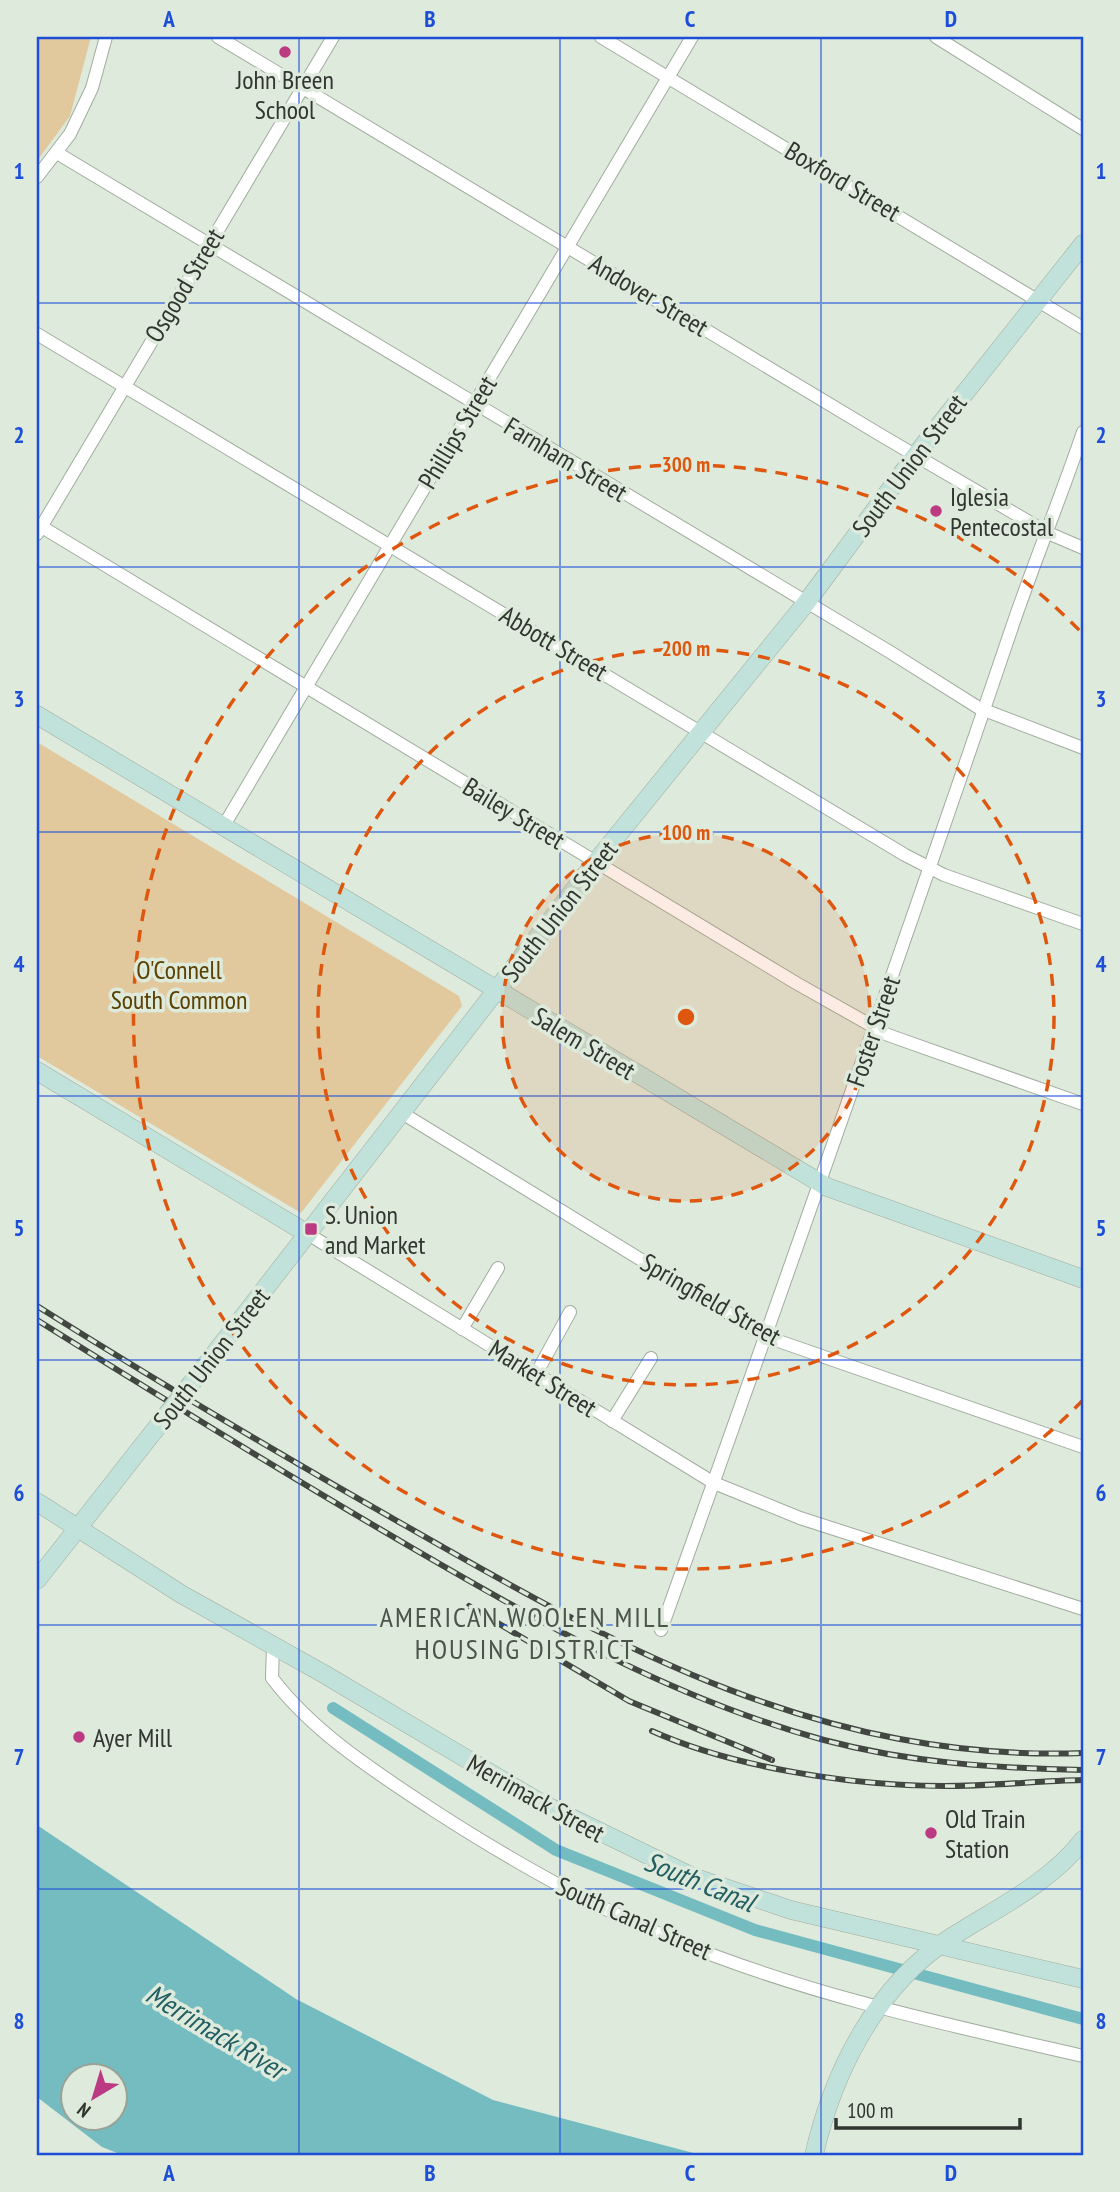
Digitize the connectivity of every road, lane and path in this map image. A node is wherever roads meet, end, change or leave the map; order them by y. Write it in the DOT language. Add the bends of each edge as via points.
graph roads {
  1 [pos="106,37"];
  2 [pos="218,37"];
  3 [pos="333,37"];
  4 [pos="601,37"];
  5 [pos="692,37"];
  6 [pos="936,37"];
  7 [pos="668,77"];
  8 [pos="302,87"];
  9 [pos="1083,129"];
  10 [pos="57,153"];
  11 [pos="37,177"];
  12 [pos="209,243"];
  13 [pos="1083,244"];
  14 [pos="568,246"];
  15 [pos="1038,298"];
  16 [pos="1083,328"];
  17 [pos="37,334"];
  18 [pos="124,386"];
  19 [pos="474,404"];
  20 [pos="1083,432"];
  21 [pos="915,456"];
  22 [pos="38,528"];
  23 [pos="1048,533"];
  24 [pos="390,546"];
  25 [pos="1083,548"];
  26 [pos="806,603"];
  27 [pos="305,688"];
  28 [pos="984,710"];
  29 [pos="37,715"];
  30 [pos="701,730"];
  31 [pos="1083,748"];
  32 [pos="223,827"];
  33 [pos="595,863"];
  34 [pos="932,869"];
  35 [pos="1083,924"];
  36 [pos="496,990"];
  37 [pos="873,1027"];
  38 [pos="37,1071"];
  39 [pos="1083,1104"];
  40 [pos="402,1113"];
  41 [pos="820,1183"];
  42 [pos="308,1234"];
  43 [pos="498,1268"];
  44 [pos="1083,1279"];
  45 [pos="570,1312"];
  46 [pos="462,1329"];
  47 [pos="767,1337"];
  48 [pos="650,1358"];
  49 [pos="536,1374"];
  50 [pos="612,1421"];
  51 [pos="1083,1447"];
  52 [pos="714,1483"];
  53 [pos="37,1502"];
  54 [pos="77,1527"];
  55 [pos="37,1580"];
  56 [pos="1083,1609"];
  57 [pos="661,1630"];
  58 [pos="273,1646"];
  59 [pos="1083,1840"];
  60 [pos="935,1949"];
  61 [pos="1083,1979"];
  62 [pos="883,2003"];
  63 [pos="1083,2056"];
  64 [pos="815,2150"];
  1 -- 10 [label="street" via="92,88"];
  2 -- 8 [label="street, Andover Street"];
  3 -- 8 [label="street, Osgood Street"];
  4 -- 7 [label="street, Boxford Street"];
  5 -- 7 [label="street, Phillips Street"];
  6 -- 9 [label="street"];
  7 -- 14 [label="street, Phillips Street"];
  7 -- 15 [label="street, Boxford Street"];
  8 -- 12 [label="street, Osgood Street"];
  8 -- 14 [label="street, Andover Street"];
  10 -- 11 [label="street"];
  10 -- 12 [label="street, Farnham Street"];
  12 -- 18 [label="street, Osgood Street"];
  12 -- 19 [label="street, Farnham Street"];
  13 -- 15 [label="main road, South Union Street"];
  14 -- 19 [label="street, Phillips Street"];
  14 -- 21 [label="street, Andover Street"];
  15 -- 16 [label="street, Boxford Street"];
  15 -- 21 [label="main road, South Union Street"];
  17 -- 18 [label="street, Abbott Street"];
  18 -- 22 [label="street, Osgood Street"];
  18 -- 24 [label="street, Abbott Street"];
  19 -- 24 [label="street, Phillips Street"];
  19 -- 26 [label="street, Farnham Street"];
  20 -- 23 [label="street, Foster Street"];
  21 -- 23 [label="street, Andover Street"];
  21 -- 26 [label="main road, South Union Street"];
  22 -- 27 [label="street, Bailey Street"];
  23 -- 25 [label="street, Andover Street"];
  23 -- 28 [label="street, Foster Street"];
  24 -- 27 [label="street, Phillips Street"];
  24 -- 30 [label="street, Abbott Street"];
  26 -- 28 [label="street, Farnham Street"];
  26 -- 30 [label="main road, South Union Street"];
  27 -- 32 [label="street, Phillips Street"];
  27 -- 33 [label="street, Bailey Street"];
  28 -- 31 [label="street, Farnham Street"];
  28 -- 34 [label="street, Foster Street"];
  29 -- 32 [label="main road, Salem Street"];
  30 -- 33 [label="main road, South Union Street"];
  30 -- 34 [label="street, Abbott Street"];
  32 -- 36 [label="main road, Salem Street"];
  33 -- 36 [label="main road, South Union Street"];
  33 -- 37 [label="street, Bailey Street"];
  34 -- 35 [label="street, Abbott Street"];
  34 -- 37 [label="street, Foster Street"];
  36 -- 40 [label="main road, South Union Street"];
  36 -- 41 [label="main road, Salem Street"];
  37 -- 39 [label="street, Bailey Street"];
  37 -- 41 [label="street, Foster Street"];
  38 -- 42 [label="main road, Market Street"];
  40 -- 42 [label="main road, South Union Street"];
  40 -- 47 [label="street, Springfield Street"];
  41 -- 44 [label="main road, Salem Street"];
  41 -- 47 [label="street, Foster Street"];
  42 -- 46 [label="street, Market Street"];
  42 -- 54 [label="main road, South Union Street, bridge"];
  43 -- 46 [label="street"];
  45 -- 49 [label="street"];
  46 -- 49 [label="street, Market Street"];
  47 -- 51 [label="street, Springfield Street"];
  47 -- 52 [label="street, Foster Street"];
  48 -- 50 [label="street"];
  49 -- 50 [label="street, Market Street"];
  50 -- 52 [label="street, Market Street"];
  52 -- 56 [label="street, Market Street" via="800,1518"];
  52 -- 57 [label="street, Foster Street"];
  53 -- 54 [label="main road, Merrimack Street"];
  54 -- 55 [label="main road, South Union Street"];
  54 -- 58 [label="main road, Merrimack Street"];
  58 -- 60 [label="main road, Merrimack Street" via="539,1802 692,1877 791,1910"];
  58 -- 62 [label="street, South Canal Street" via="272,1678 287,1698 400,1788 477,1839 582,1898 672,1939"];
  59 -- 60 [label="main road" via="1040,1881"];
  60 -- 61 [label="main road, Merrimack Street"];
  60 -- 62 [label="main road"];
  62 -- 63 [label="street, South Canal Street"];
  62 -- 64 [label="main road" via="849,2053"];
}
